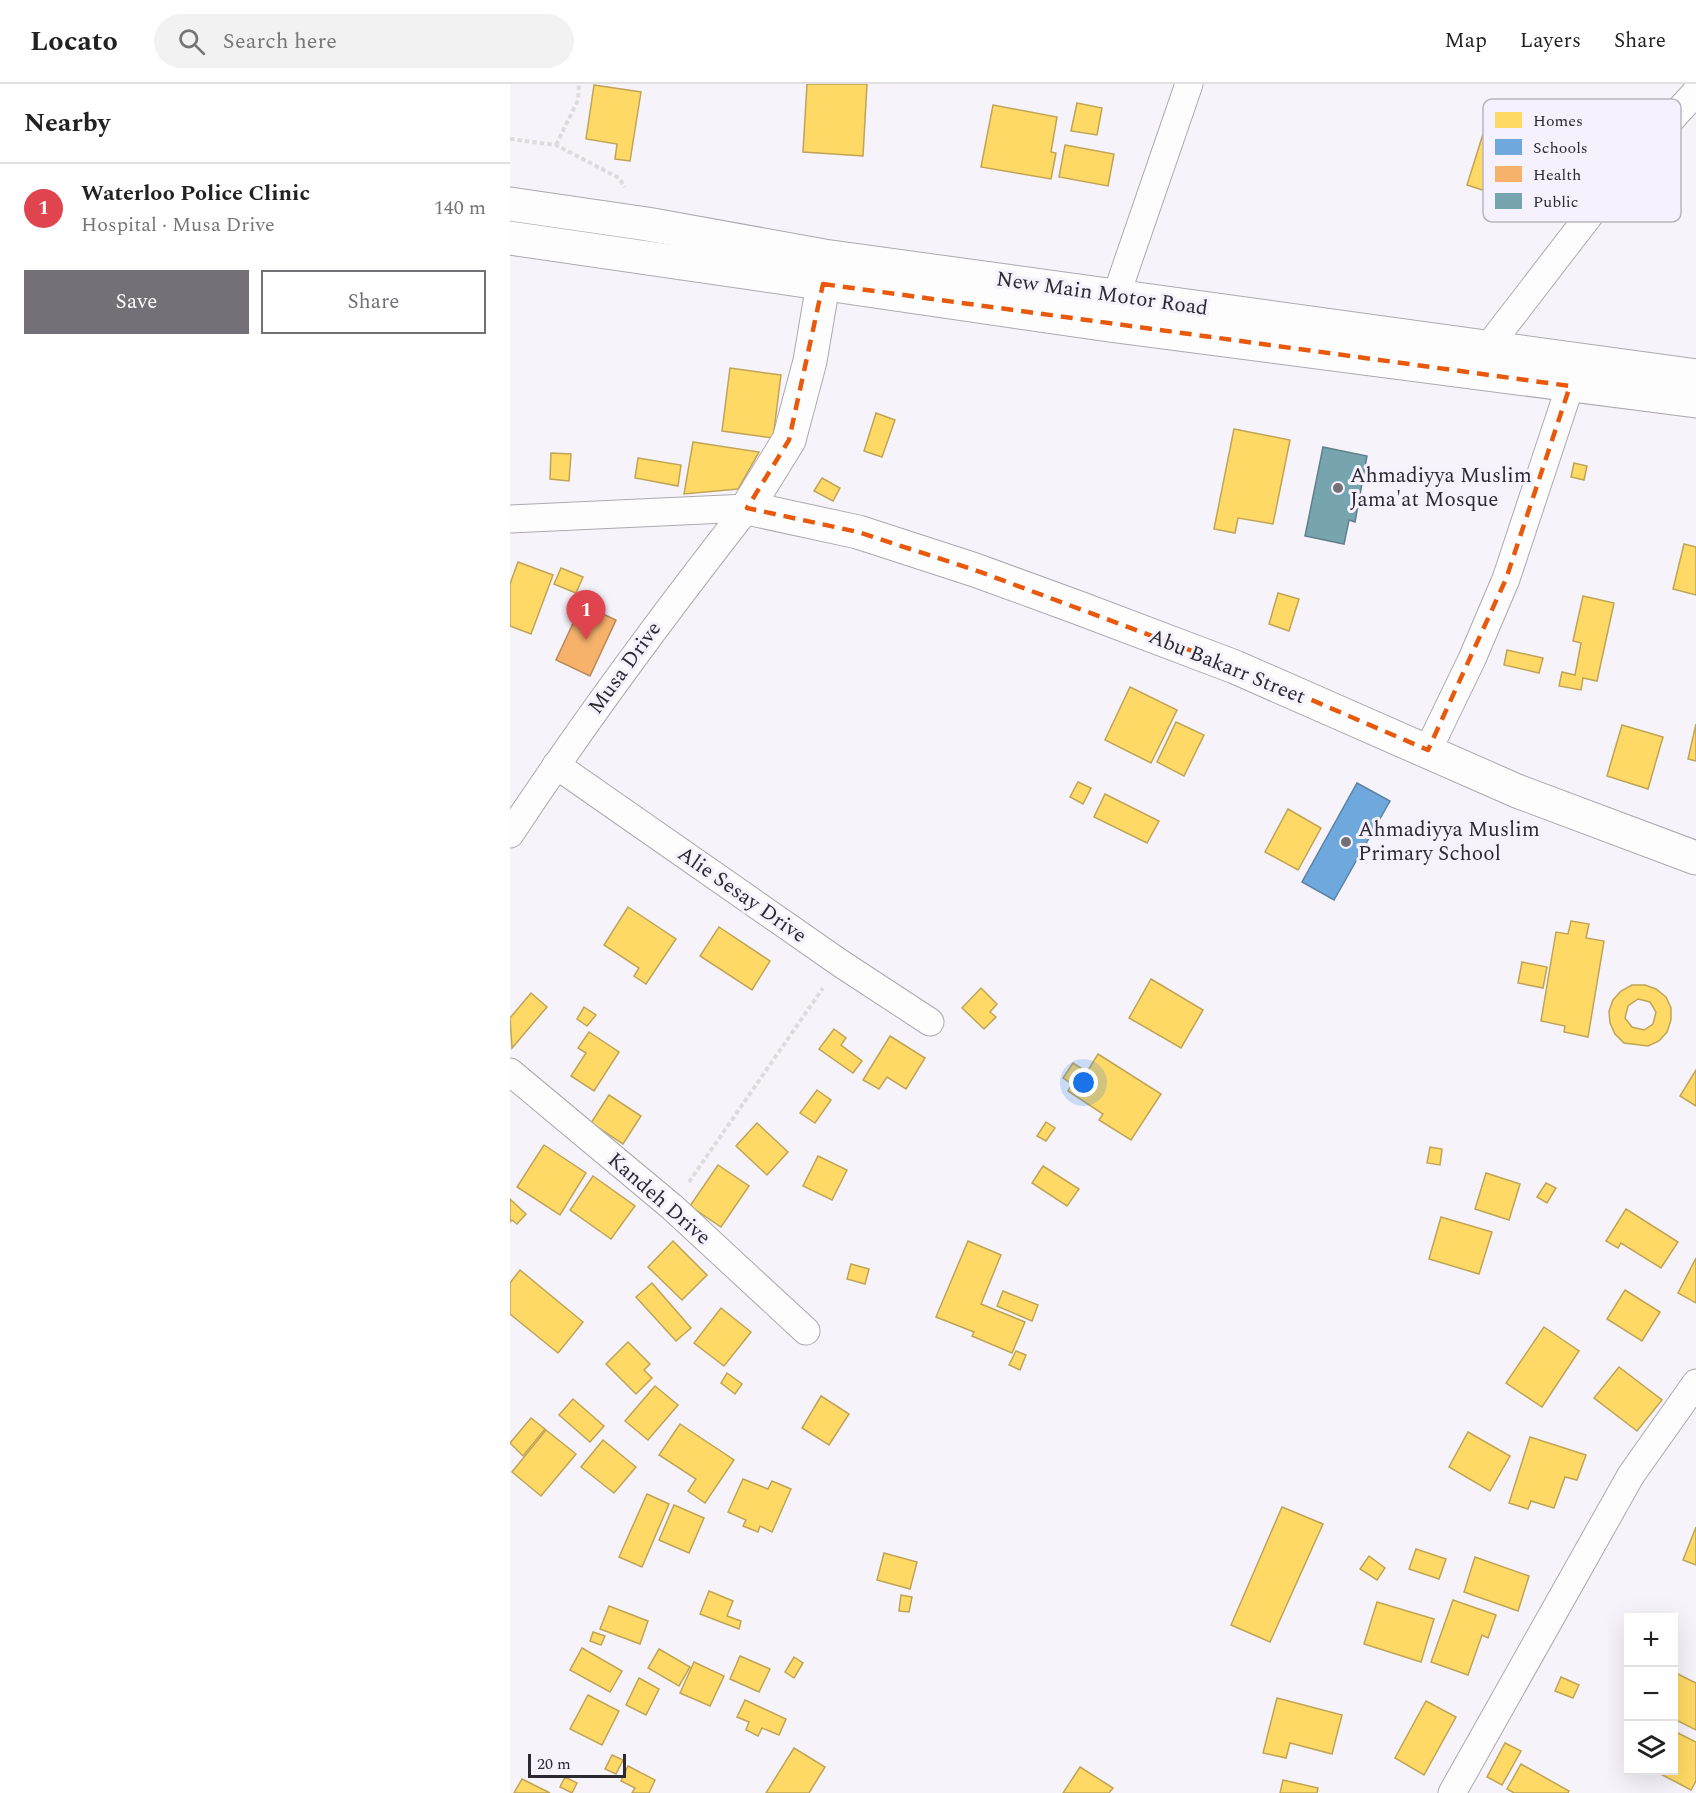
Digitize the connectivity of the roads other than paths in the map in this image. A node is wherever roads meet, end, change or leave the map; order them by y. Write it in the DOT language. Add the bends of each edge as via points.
graph roads {
  1 [pos="1189,84"];
  2 [pos="1696,92"];
  3 [pos="1681,108"];
  4 [pos="510,204"];
  5 [pos="1584,222"];
  6 [pos="510,238"];
  7 [pos="823,284"];
  8 [pos="1116,296"];
  9 [pos="1488,347"];
  10 [pos="1696,376"];
  11 [pos="1570,386"];
  12 [pos="1696,401"];
  13 [pos="747,508"];
  14 [pos="510,519"];
  15 [pos="1428,750"];
  16 [pos="556,765"];
  17 [pos="510,834"];
  18 [pos="1696,858"];
  19 [pos="930,1022"];
  20 [pos="510,1072"];
  21 [pos="806,1331"];
  22 [pos="1696,1383"];
  23 [pos="1452,1793"];
  1 -- 8 [label="street"];
  2 -- 3 [label="street"];
  4 -- 8 [label="main road, New Main Motor Road" via="824,256"];
  5 -- 9 [label="street"];
  6 -- 7 [label="main road, New Main Motor Road"];
  7 -- 11 [label="main road, New Main Motor Road"];
  7 -- 13 [label="main road" via="810,361 789,440"];
  8 -- 9 [label="main road, New Main Motor Road"];
  9 -- 10 [label="main road, New Main Motor Road"];
  11 -- 12 [label="main road, New Main Motor Road"];
  11 -- 15 [label="street" via="1506,579"];
  13 -- 14 [label="street"];
  13 -- 15 [label="main road, Abu Bakarr Street" via="858,532 975,570 1235,667"];
  13 -- 16 [label="street, Musa Drive" via="670,606"];
  15 -- 18 [label="main road, Abu Bakarr Street" via="1517,791"];
  16 -- 17 [label="street, Musa Drive"];
  16 -- 19 [label="street, Alie Sesay Drive"];
  20 -- 21 [label="street, Kandeh Drive" via="672,1207"];
  22 -- 23 [label="street" via="1631,1475"];
}
